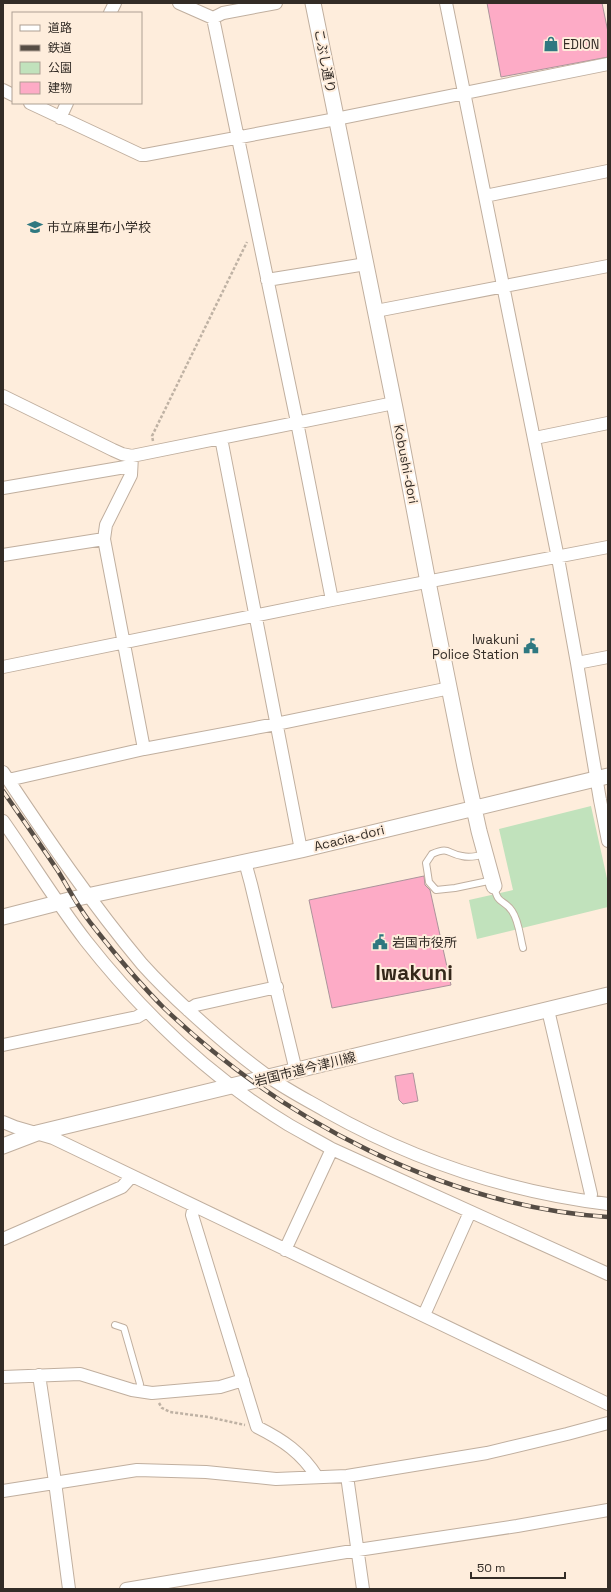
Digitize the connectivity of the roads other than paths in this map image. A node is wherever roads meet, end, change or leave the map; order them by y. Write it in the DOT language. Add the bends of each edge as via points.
graph roads {
  1 [pos="115,3"];
  2 [pos="179,3"];
  3 [pos="276,3"];
  4 [pos="313,3"];
  5 [pos="446,3"];
  6 [pos="110,12"];
  7 [pos="213,18"];
  8 [pos="608,64"];
  9 [pos="3,90"];
  10 [pos="464,93"];
  11 [pos="12,94"];
  12 [pos="32,104"];
  13 [pos="67,104"];
  14 [pos="60,118"];
  15 [pos="336,119"];
  16 [pos="238,138"];
  17 [pos="608,171"];
  18 [pos="485,196"];
  19 [pos="366,264"];
  20 [pos="608,266"];
  21 [pos="267,280"];
  22 [pos="502,286"];
  23 [pos="376,311"];
  24 [pos="3,396"];
  25 [pos="394,403"];
  26 [pos="297,422"];
  27 [pos="608,423"];
  28 [pos="221,438"];
  29 [pos="535,438"];
  30 [pos="132,461"];
  31 [pos="3,488"];
  32 [pos="104,539"];
  33 [pos="608,547"];
  34 [pos="3,555"];
  35 [pos="558,558"];
  36 [pos="428,582"];
  37 [pos="332,600"];
  38 [pos="256,616"];
  39 [pos="124,642"];
  40 [pos="608,657"];
  41 [pos="578,663"];
  42 [pos="3,667"];
  43 [pos="450,688"];
  44 [pos="276,724"];
  45 [pos="144,749"];
  46 [pos="6,776"];
  47 [pos="603,777"];
  48 [pos="475,808"];
  49 [pos="3,821"];
  50 [pos="608,840"];
  51 [pos="301,850"];
  52 [pos="484,854"];
  53 [pos="245,862"];
  54 [pos="493,883"];
  55 [pos="88,896"];
  56 [pos="58,903"];
  57 [pos="3,917"];
  58 [pos="523,948"];
  59 [pos="277,987"];
  60 [pos="608,995"];
  61 [pos="188,1010"];
  62 [pos="548,1010"];
  63 [pos="147,1011"];
  64 [pos="3,1045"];
  65 [pos="296,1071"];
  66 [pos="270,1077"];
  67 [pos="232,1085"];
  68 [pos="3,1122"];
  69 [pos="37,1133"];
  70 [pos="3,1146"];
  71 [pos="332,1149"];
  72 [pos="132,1176"];
  73 [pos="590,1201"];
  74 [pos="608,1204"];
  75 [pos="194,1206"];
  76 [pos="470,1212"];
  77 [pos="3,1239"];
  78 [pos="285,1250"];
  79 [pos="608,1274"];
  80 [pos="424,1315"];
  81 [pos="116,1325"];
  82 [pos="39,1375"];
  83 [pos="3,1377"];
  84 [pos="243,1380"];
  85 [pos="140,1391"];
  86 [pos="608,1404"];
  87 [pos="608,1423"];
  88 [pos="347,1476"];
  89 [pos="317,1477"];
  90 [pos="55,1482"];
  91 [pos="3,1491"];
  92 [pos="608,1510"];
  93 [pos="358,1550"];
  94 [pos="69,1589"];
  95 [pos="126,1589"];
  96 [pos="363,1589"];
  1 -- 6 [label="street"];
  2 -- 7 [label="street"];
  3 -- 7 [label="street" via="223,13"];
  4 -- 15 [label="street, こぶし通り"];
  5 -- 10 [label="street"];
  7 -- 16 [label="street"];
  8 -- 10 [label="street"];
  9 -- 11 [label="street"];
  10 -- 15 [label="street"];
  10 -- 18 [label="street"];
  12 -- 14 [label="street"];
  13 -- 14 [label="street"];
  14 -- 16 [label="street" via="141,155"];
  15 -- 16 [label="street"];
  15 -- 19 [label="street, Kobushi-dori"];
  16 -- 21 [label="street"];
  17 -- 18 [label="street"];
  18 -- 22 [label="street"];
  19 -- 21 [label="street"];
  19 -- 23 [label="street, Kobushi-dori"];
  20 -- 22 [label="street"];
  21 -- 26 [label="street"];
  22 -- 23 [label="street"];
  22 -- 29 [label="street"];
  23 -- 25 [label="street, Kobushi-dori"];
  24 -- 30 [label="street"];
  25 -- 26 [label="street"];
  25 -- 36 [label="street, Kobushi-dori"];
  26 -- 28 [label="street"];
  26 -- 37 [label="street"];
  27 -- 29 [label="street"];
  28 -- 30 [label="street" via="154,451"];
  28 -- 38 [label="street"];
  29 -- 35 [label="street"];
  30 -- 31 [label="street"];
  30 -- 32 [label="street" via="131,475 106,525"];
  32 -- 34 [label="street"];
  32 -- 39 [label="street"];
  33 -- 35 [label="street"];
  35 -- 36 [label="street"];
  35 -- 41 [label="street"];
  36 -- 37 [label="street"];
  36 -- 43 [label="street, Kobushi-dori"];
  37 -- 38 [label="street"];
  38 -- 39 [label="street"];
  38 -- 44 [label="street"];
  39 -- 42 [label="street"];
  39 -- 45 [label="street"];
  40 -- 41 [label="street"];
  41 -- 47 [label="street"];
  43 -- 44 [label="street"];
  43 -- 48 [label="street, Kobushi-dori"];
  44 -- 45 [label="street"];
  44 -- 51 [label="street"];
  45 -- 46 [label="street"];
  46 -- 55 [label="street"];
  47 -- 48 [label="street, Acacia-dori"];
  47 -- 50 [label="street" via="600,800"];
  48 -- 51 [label="street, Acacia-dori"];
  48 -- 52 [label="street, Kobushi-dori"];
  49 -- 56 [label="street"];
  51 -- 53 [label="street, Acacia-dori"];
  52 -- 54 [label="street, Kobushi-dori"];
  52 -- 54 [label="lane" via="474,857 462,856 444,850 432,854 426,863 429,882 436,890"];
  53 -- 55 [label="street, Acacia-dori"];
  53 -- 59 [label="street"];
  54 -- 58 [label="lane" via="496,897 512,910"];
  55 -- 56 [label="street, Acacia-dori"];
  55 -- 61 [label="street" via="143,965"];
  56 -- 57 [label="street, Acacia-dori"];
  56 -- 63 [label="street" via="103,963"];
  59 -- 61 [label="street" via="196,1005"];
  59 -- 65 [label="street"];
  60 -- 62 [label="street, 岩国市道今津川線"];
  61 -- 66 [label="street"];
  62 -- 65 [label="street, 岩国市道今津川線"];
  62 -- 73 [label="street" via="591,1194"];
  63 -- 64 [label="street" via="137,1017"];
  63 -- 67 [label="street" via="200,1060"];
  65 -- 66 [label="street, 岩国市道今津川線"];
  66 -- 67 [label="street, 岩国市道今津川線"];
  66 -- 73 [label="street" via="302,1098 402,1149 502,1184"];
  67 -- 69 [label="street, 岩国市道今津川線"];
  67 -- 71 [label="street" via="288,1125"];
  68 -- 69 [label="street"];
  69 -- 70 [label="street, 岩国市道今津川線"];
  69 -- 72 [label="street"];
  71 -- 76 [label="street"];
  71 -- 78 [label="street"];
  72 -- 75 [label="street"];
  72 -- 77 [label="street" via="122,1187"];
  73 -- 74 [label="street"];
  75 -- 78 [label="street"];
  75 -- 84 [label="street" via="192,1215"];
  76 -- 79 [label="street"];
  76 -- 80 [label="street"];
  78 -- 80 [label="street"];
  80 -- 86 [label="street"];
  81 -- 85 [label="lane" via="124,1328"];
  82 -- 83 [label="street"];
  82 -- 85 [label="street" via="80,1374"];
  82 -- 90 [label="street"];
  84 -- 85 [label="street" via="220,1387 152,1393"];
  84 -- 89 [label="street" via="257,1427 274,1435 293,1449 308,1463"];
  87 -- 88 [label="street" via="487,1453"];
  88 -- 89 [label="street"];
  88 -- 93 [label="street"];
  89 -- 90 [label="street" via="276,1479 206,1472 137,1470"];
  90 -- 91 [label="street"];
  90 -- 94 [label="street"];
  92 -- 93 [label="street"];
  93 -- 95 [label="street"];
  93 -- 96 [label="street"];
}
